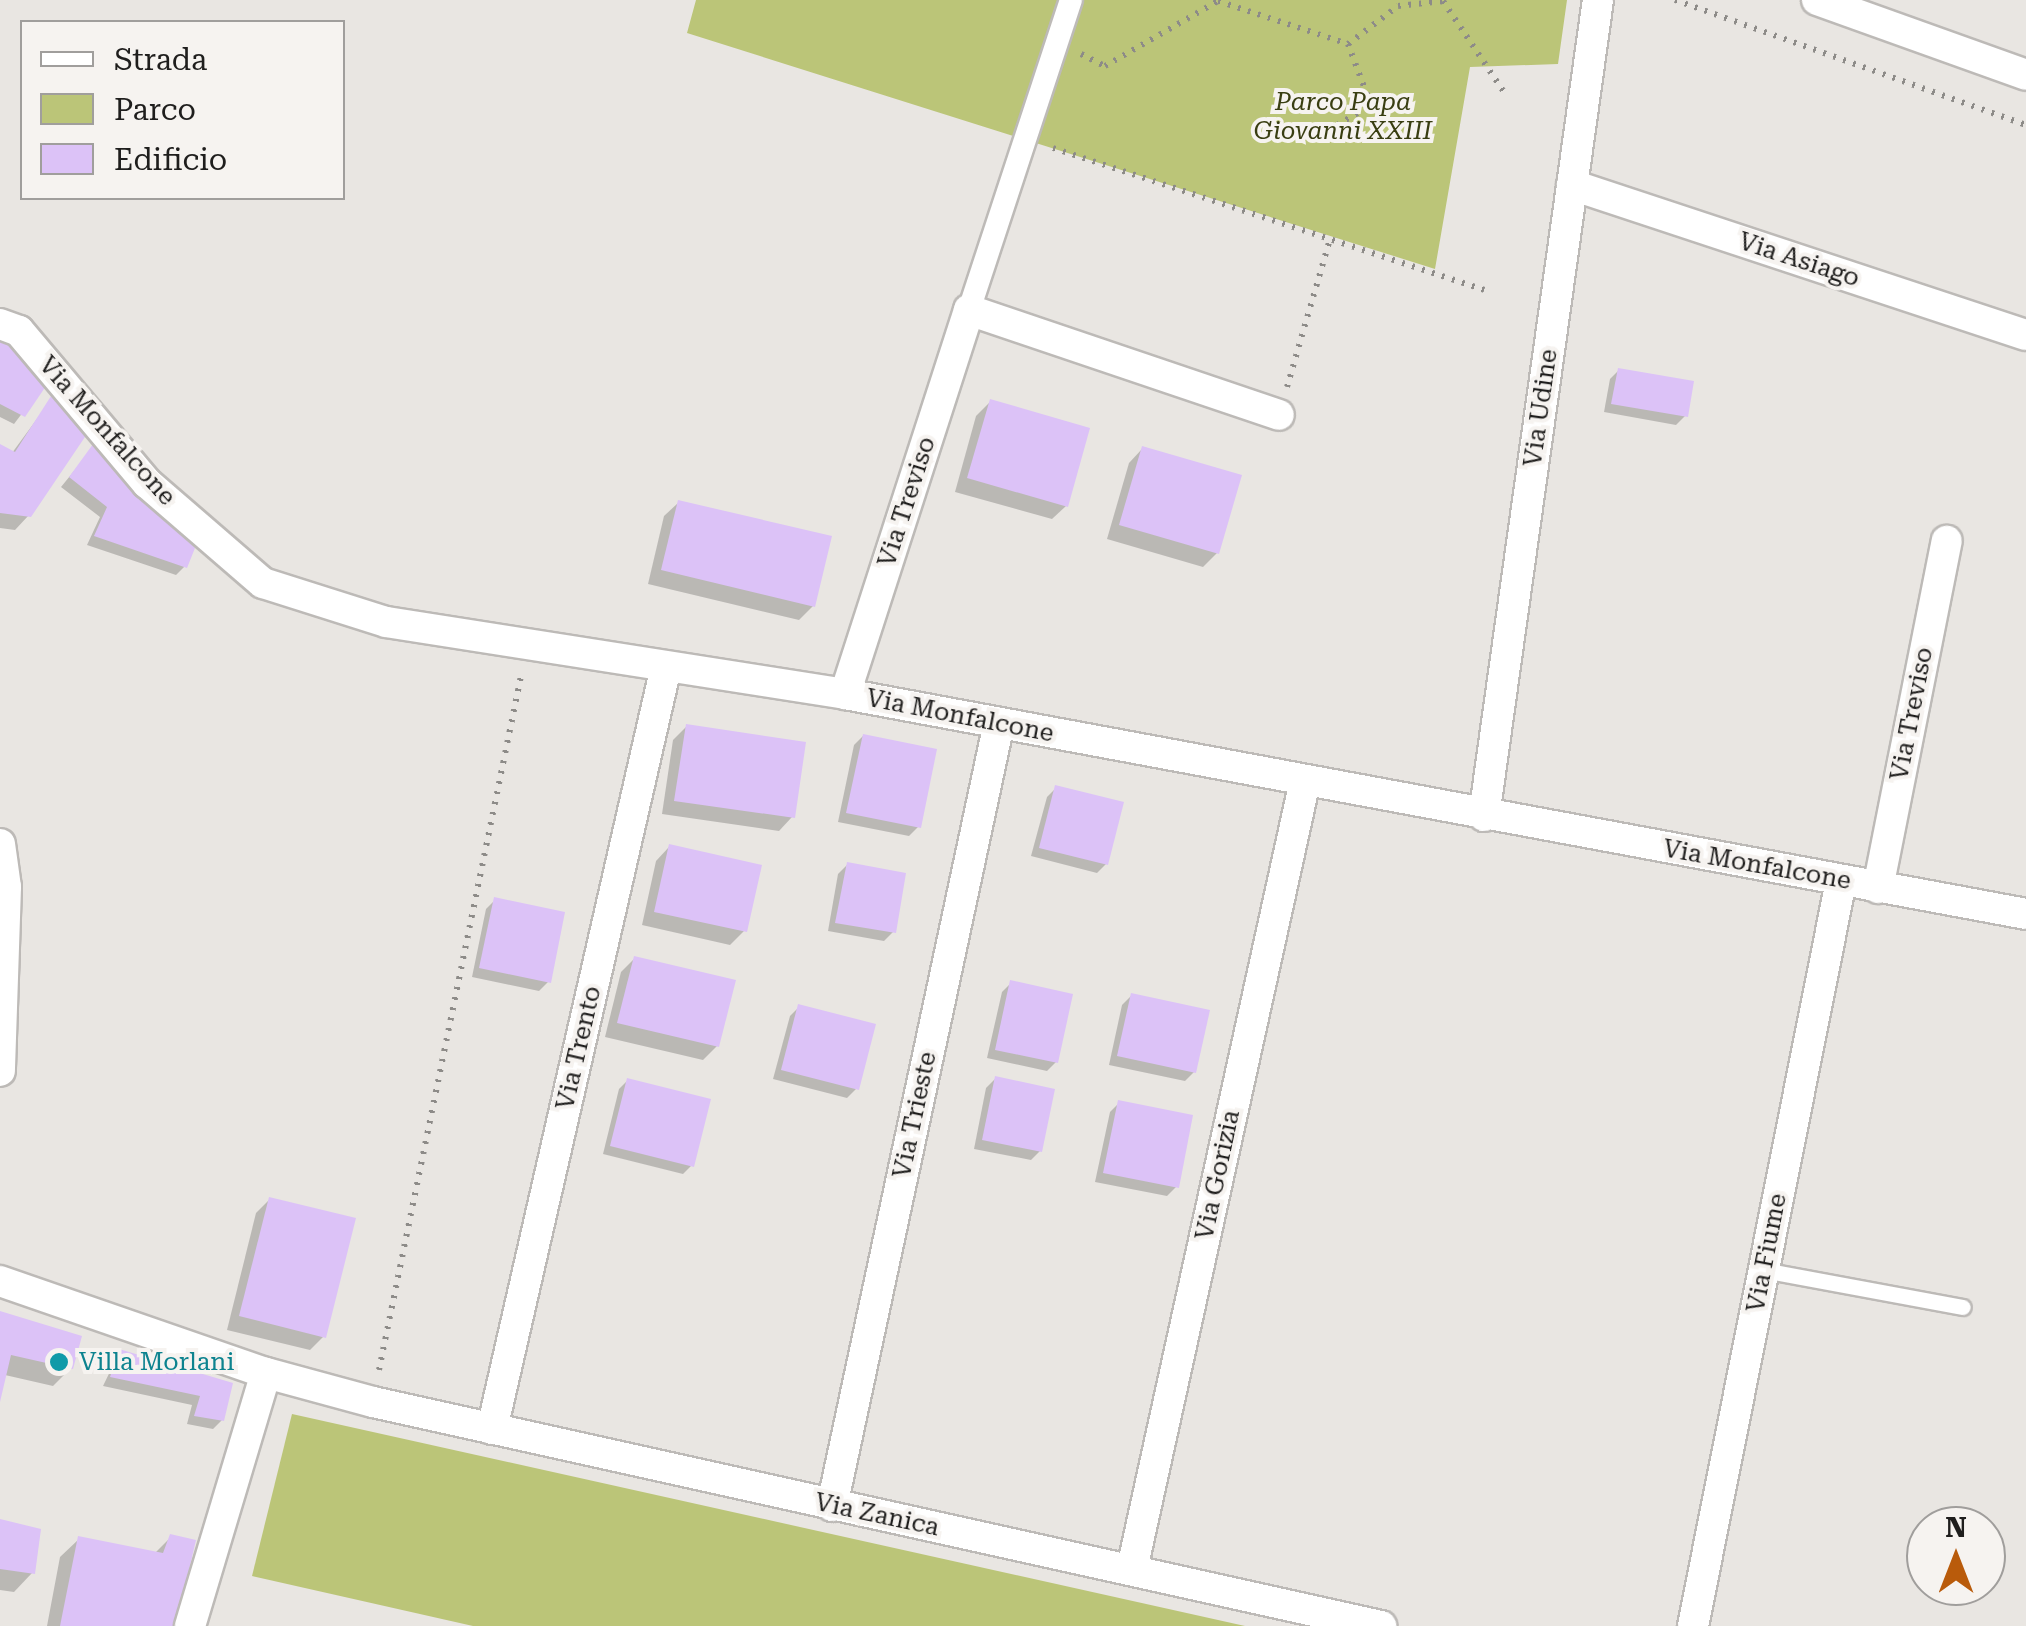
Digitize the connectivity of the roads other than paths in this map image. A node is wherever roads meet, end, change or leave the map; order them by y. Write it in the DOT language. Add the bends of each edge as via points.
graph roads {
  1 [pos="1070,0"];
  2 [pos="1598,0"];
  3 [pos="1817,0"];
  4 [pos="1901,14"];
  5 [pos="2026,75"];
  6 [pos="1572,185"];
  7 [pos="969,310"];
  8 [pos="0,324"];
  9 [pos="2026,335"];
  10 [pos="1279,414"];
  11 [pos="1947,541"];
  12 [pos="666,667"];
  13 [pos="845,694"];
  14 [pos="999,723"];
  15 [pos="1304,782"];
  16 [pos="1484,816"];
  17 [pos="0,844"];
  18 [pos="1841,880"];
  19 [pos="1878,888"];
  20 [pos="2026,914"];
  21 [pos="0,1071"];
  22 [pos="1763,1270"];
  23 [pos="0,1281"];
  24 [pos="1963,1306"];
  25 [pos="266,1373"];
  26 [pos="492,1429"];
  27 [pos="832,1506"];
  28 [pos="1132,1568"];
  29 [pos="190,1626"];
  30 [pos="1381,1626"];
  31 [pos="1694,1626"];
  1 -- 7 [label="street, Via Treviso"];
  2 -- 6 [label="street, Via Udine"];
  3 -- 4 [label="street"];
  4 -- 5 [label="street"];
  6 -- 9 [label="street, Via Asiago"];
  6 -- 16 [label="street, Via Udine"];
  7 -- 10 [label="street"];
  7 -- 13 [label="street, Via Treviso"];
  8 -- 12 [label="street, Via Monfalcone" via="20,331 148,483 263,583 386,622"];
  11 -- 19 [label="street, Via Treviso"];
  12 -- 13 [label="street, Via Monfalcone"];
  12 -- 26 [label="street, Via Trento"];
  13 -- 14 [label="street, Via Monfalcone"];
  14 -- 15 [label="street, Via Monfalcone"];
  14 -- 27 [label="street, Via Trieste"];
  15 -- 16 [label="street, Via Monfalcone"];
  15 -- 28 [label="street, Via Gorizia"];
  16 -- 18 [label="street, Via Monfalcone"];
  17 -- 21 [label="street" via="6,887"];
  18 -- 19 [label="street, Via Monfalcone"];
  18 -- 22 [label="street, Via Fiume"];
  19 -- 20 [label="street, Via Monfalcone"];
  22 -- 24 [label="lane"];
  22 -- 31 [label="street, Via Fiume"];
  23 -- 25 [label="street, Via Zanica"];
  25 -- 26 [label="street, Via Zanica"];
  25 -- 29 [label="street"];
  26 -- 27 [label="street, Via Zanica"];
  27 -- 28 [label="street, Via Zanica"];
  28 -- 30 [label="street, Via Zanica"];
}
